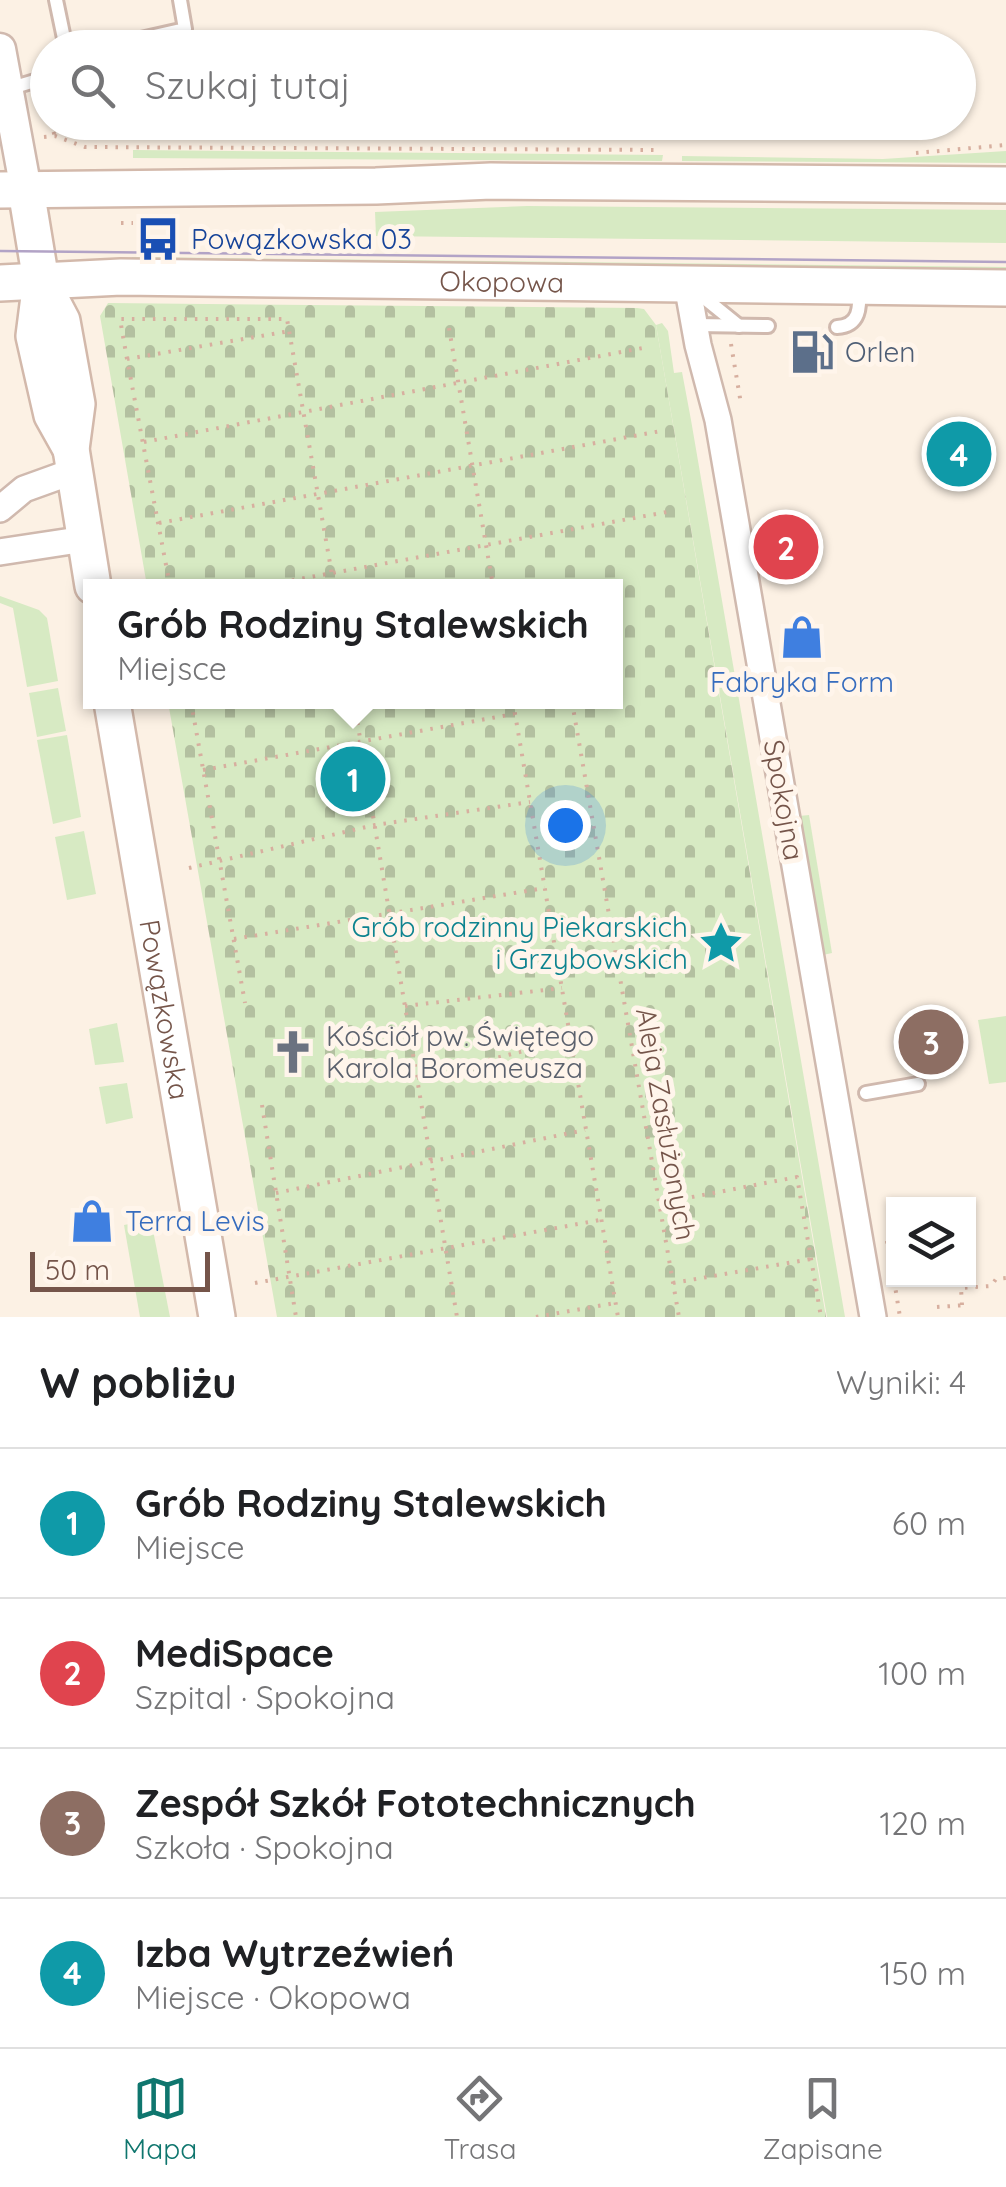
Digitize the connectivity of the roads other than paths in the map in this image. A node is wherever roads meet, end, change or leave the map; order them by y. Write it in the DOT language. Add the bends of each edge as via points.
graph roads {
  1 [pos="56,0"];
  2 [pos="180,0"];
  3 [pos="62,30"];
  4 [pos="177,30"];
  5 [pos="0,49"];
  6 [pos="30,82"];
  7 [pos="8,89"];
  8 [pos="1006,185"];
  9 [pos="13,190"];
  10 [pos="41,282"];
  11 [pos="0,283"];
  12 [pos="687,284"];
  13 [pos="859,286"];
  14 [pos="1006,288"];
  15 [pos="695,325"];
  16 [pos="745,326"];
  17 [pos="768,326"];
  18 [pos="837,326"];
  19 [pos="72,460"];
  20 [pos="0,509"];
  21 [pos="85,539"];
  22 [pos="0,552"];
  23 [pos="92,579"];
  24 [pos="113,709"];
  25 [pos="918,1084"];
  26 [pos="866,1093"];
  27 [pos="217,1317"];
  28 [pos="873,1317"];
  1 -- 3 [label="lane"];
  2 -- 4 [label="lane" via="185,28"];
  5 -- 7 [label="street"];
  6 -- 7 [label="lane"];
  7 -- 9 [label="street"];
  8 -- 9 [label="main road" via="491,182"];
  9 -- 10 [label="main road"];
  10 -- 11 [label="main road, Okopowa"];
  10 -- 12 [label="main road, Okopowa" via="140,277"];
  10 -- 19 [label="main road" via="62,321 72,370"];
  12 -- 13 [label="main road, Okopowa"];
  12 -- 15 [label="street, Spokojna"];
  12 -- 16 [label="lane"];
  13 -- 14 [label="main road, Okopowa"];
  13 -- 18 [label="lane" via="856,320"];
  15 -- 16 [label="lane"];
  15 -- 28 [label="street, Spokojna" via="720,431"];
  16 -- 17 [label="lane"];
  19 -- 20 [label="street"];
  19 -- 21 [label="main road"];
  21 -- 22 [label="street"];
  21 -- 23 [label="main road"];
  24 -- 27 [label="main road, Powązkowska"];
  25 -- 26 [label="lane"];
}
